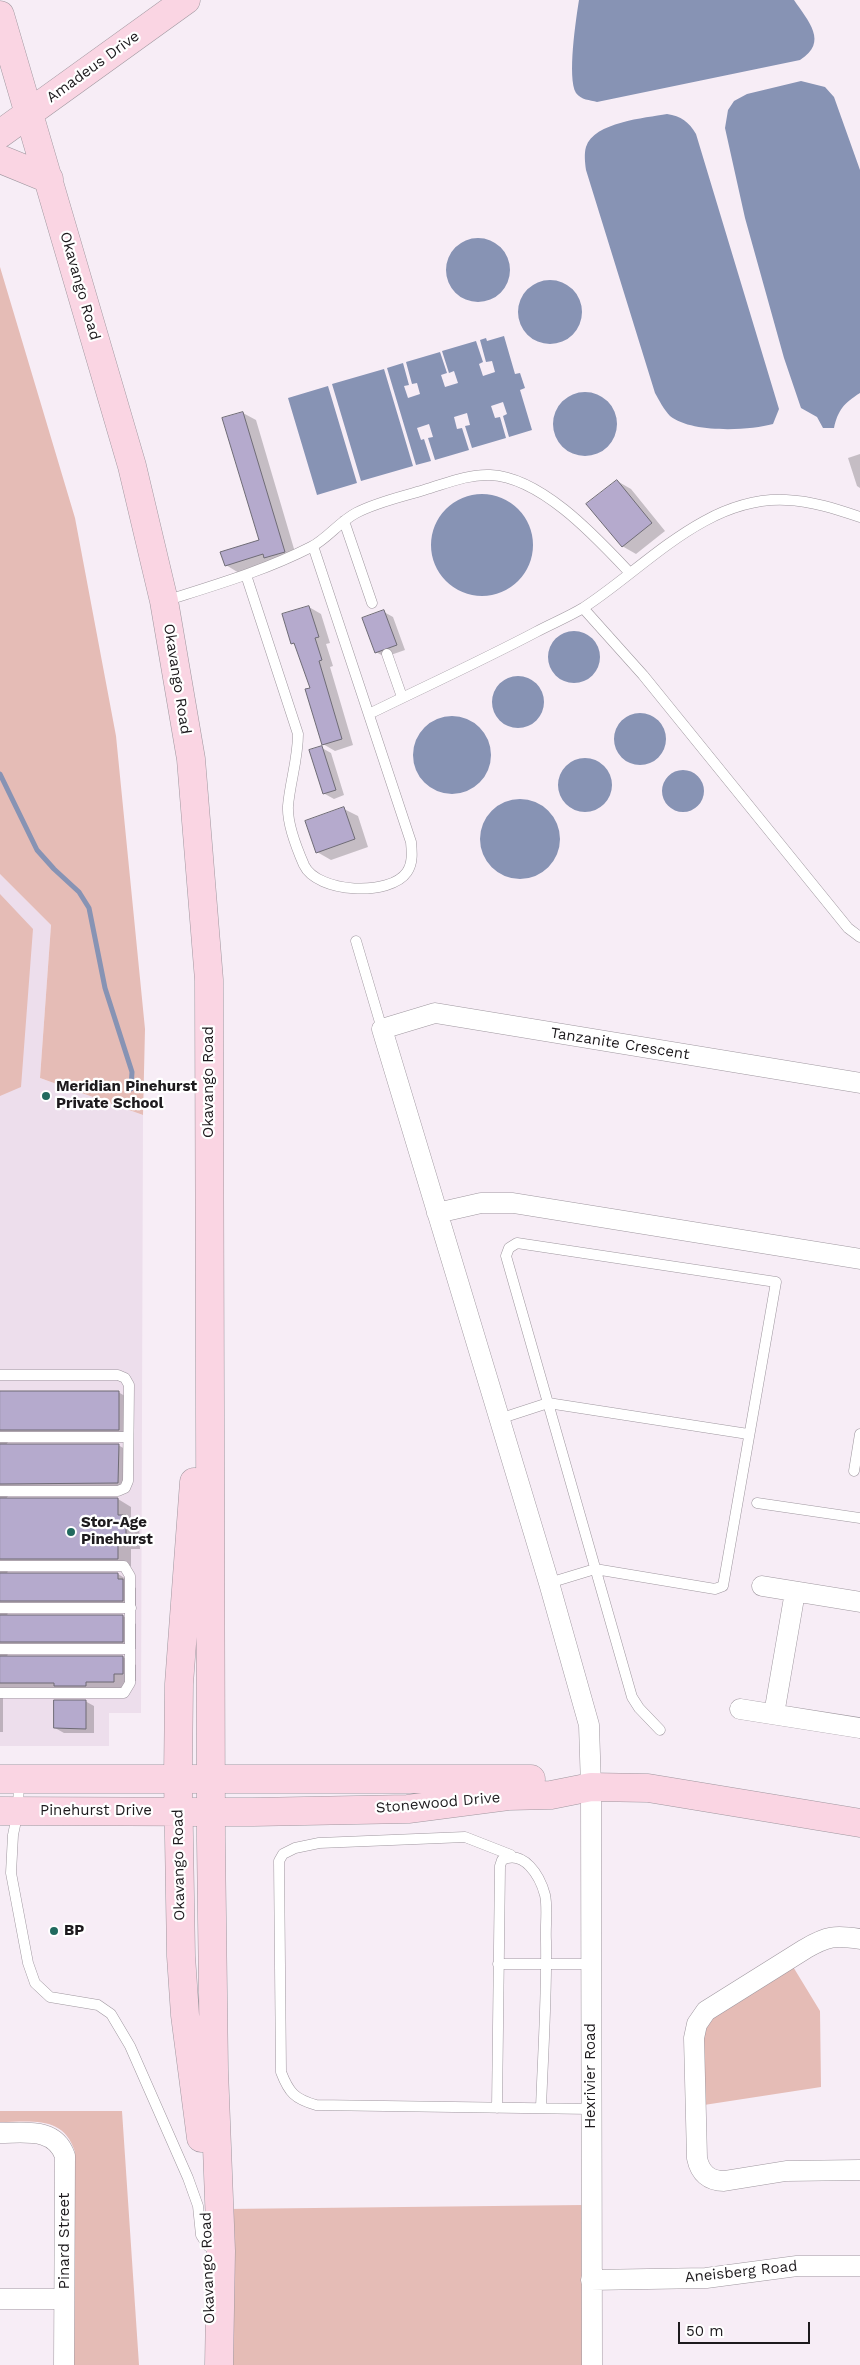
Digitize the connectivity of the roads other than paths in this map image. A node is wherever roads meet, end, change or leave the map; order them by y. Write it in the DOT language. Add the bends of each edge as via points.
graph roads {
  1 [pos="186,0"];
  2 [pos="0,15"];
  3 [pos="30,114"];
  4 [pos="0,134"];
  5 [pos="0,159"];
  6 [pos="49,179"];
  7 [pos="860,516"];
  8 [pos="344,521"];
  9 [pos="312,546"];
  10 [pos="629,572"];
  11 [pos="246,575"];
  12 [pos="164,601"];
  13 [pos="372,603"];
  14 [pos="583,608"];
  15 [pos="387,654"];
  16 [pos="402,698"];
  17 [pos="369,714"];
  18 [pos="860,936"];
  19 [pos="356,941"];
  20 [pos="382,1029"];
  21 [pos="860,1083"];
  22 [pos="437,1213"];
  23 [pos="860,1259"];
  24 [pos="210,1364"];
  25 [pos="0,1374"];
  26 [pos="548,1403"];
  27 [pos="499,1419"];
  28 [pos="748,1434"];
  29 [pos="860,1434"];
  30 [pos="0,1437"];
  31 [pos="128,1437"];
  32 [pos="854,1471"];
  33 [pos="0,1491"];
  34 [pos="757,1503"];
  35 [pos="860,1518"];
  36 [pos="0,1566"];
  37 [pos="595,1569"];
  38 [pos="549,1583"];
  39 [pos="762,1586"];
  40 [pos="796,1592"];
  41 [pos="860,1602"];
  42 [pos="0,1608"];
  43 [pos="130,1608"];
  44 [pos="0,1649"];
  45 [pos="130,1649"];
  46 [pos="0,1694"];
  47 [pos="740,1709"];
  48 [pos="774,1714"];
  49 [pos="860,1728"];
  50 [pos="660,1730"];
  51 [pos="178,1778"];
  52 [pos="212,1778"];
  53 [pos="10,1779"];
  54 [pos="592,1787"];
  55 [pos="9,1811"];
  56 [pos="179,1811"];
  57 [pos="211,1811"];
  58 [pos="253,1812"];
  59 [pos="860,1823"];
  60 [pos="511,1855"];
  61 [pos="860,1939"];
  62 [pos="498,1964"];
  63 [pos="546,1964"];
  64 [pos="591,1964"];
  65 [pos="497,2108"];
  66 [pos="541,2108"];
  67 [pos="591,2109"];
  68 [pos="0,2133"];
  69 [pos="860,2170"];
  70 [pos="208,2246"];
  71 [pos="860,2266"];
  72 [pos="591,2280"];
  73 [pos="0,2300"];
  74 [pos="64,2300"];
  75 [pos="64,2365"];
  76 [pos="210,2365"];
  77 [pos="219,2365"];
  78 [pos="592,2365"];
  1 -- 3 [label="main road, Amadeus Drive"];
  2 -- 3 [label="main road, Okavango Road"];
  3 -- 4 [label="main road, Amadeus Drive"];
  3 -- 6 [label="main road, Okavango Road"];
  5 -- 6 [label="main road"];
  6 -- 12 [label="main road, Okavango Road" via="132,466"];
  7 -- 10 [label="lane" via="821,504 785,500 756,503 719,513"];
  8 -- 9 [label="lane"];
  8 -- 10 [label="lane" via="371,506 469,477 504,477 523,483 571,514"];
  8 -- 13 [label="lane"];
  9 -- 11 [label="lane"];
  9 -- 17 [label="lane"];
  10 -- 14 [label="lane"];
  11 -- 12 [label="lane"];
  11 -- 17 [label="lane" via="298,734 288,808 305,867 312,876 326,882 369,889 399,880 408,871 412,857 411,842"];
  12 -- 24 [label="main road, Okavango Road" via="191,759 209,980"];
  14 -- 16 [label="lane"];
  14 -- 18 [label="lane" via="643,675 848,928"];
  15 -- 16 [label="lane"];
  16 -- 17 [label="lane"];
  19 -- 20 [label="lane"];
  20 -- 21 [label="street, Tanzanite Crescent" via="435,1013"];
  20 -- 22 [label="street, Hexrivier Road"];
  22 -- 23 [label="street" via="481,1203 513,1203"];
  22 -- 27 [label="street, Hexrivier Road"];
  24 -- 51 [label="main road, Okavango Road" via="193,1494 179,1684"];
  24 -- 52 [label="main road, Okavango Road"];
  25 -- 31 [label="lane" via="122,1376 128,1385"];
  26 -- 27 [label="lane"];
  26 -- 28 [label="lane"];
  26 -- 28 [label="lane" via="506,1256 509,1248 517,1243 776,1282"];
  26 -- 37 [label="lane"];
  27 -- 38 [label="street, Hexrivier Road"];
  28 -- 37 [label="lane" via="723,1586 715,1589"];
  29 -- 32 [label="lane"];
  30 -- 31 [label="lane"];
  31 -- 33 [label="lane" via="128,1481 122,1490"];
  34 -- 35 [label="lane"];
  36 -- 43 [label="lane" via="124,1566 130,1576"];
  37 -- 38 [label="lane"];
  37 -- 50 [label="lane" via="632,1697 638,1708"];
  38 -- 54 [label="street, Hexrivier Road" via="589,1725"];
  39 -- 40 [label="street"];
  40 -- 41 [label="street"];
  40 -- 48 [label="street"];
  42 -- 43 [label="lane"];
  43 -- 45 [label="lane"];
  44 -- 45 [label="lane"];
  45 -- 46 [label="lane" via="130,1683 124,1692"];
  47 -- 48 [label="street"];
  48 -- 49 [label="street"];
  51 -- 52 [label="main road"];
  51 -- 53 [label="main road"];
  51 -- 56 [label="main road, Okavango Road"];
  52 -- 54 [label="main road, Stonewood Drive" via="545,1778"];
  52 -- 57 [label="main road, Okavango Road"];
  53 -- 55 [label="lane"];
  54 -- 58 [label="main road, Stonewood Drive" via="551,1795 508,1796 408,1809"];
  54 -- 59 [label="main road, Stonewood Drive" via="648,1788"];
  54 -- 64 [label="street, Hexrivier Road"];
  55 -- 56 [label="main road, Pinehurst Drive"];
  55 -- 70 [label="lane" via="13,1836 12,1873 28,1963 35,1983 50,1997 98,2005 111,2014 130,2046 188,2178 198,2206 201,2235"];
  56 -- 57 [label="main road, Pinehurst Drive"];
  56 -- 70 [label="main road, Okavango Road" via="181,1956 205,2174"];
  57 -- 58 [label="main road, Pinehurst Drive"];
  57 -- 77 [label="main road, Okavango Road" via="214,2070 221,2251"];
  60 -- 62 [label="lane" via="502,1860 500,1866"];
  60 -- 63 [label="lane" via="531,1866 545,1895"];
  60 -- 65 [label="lane" via="465,1837 425,1838 319,1843 295,1848 282,1854 279,1861 281,2072 286,2086 298,2100 316,2106"];
  61 -- 69 [label="street" via="838,1936 822,1939 805,1949 706,2011 697,2024 694,2038 697,2158 706,2175 724,2181 786,2171"];
  62 -- 63 [label="lane"];
  62 -- 65 [label="lane"];
  63 -- 64 [label="lane"];
  63 -- 66 [label="lane"];
  64 -- 67 [label="street, Hexrivier Road"];
  65 -- 66 [label="lane"];
  66 -- 67 [label="lane"];
  67 -- 72 [label="street, Hexrivier Road"];
  68 -- 74 [label="street, Pinard Street" via="38,2133 58,2142 65,2156"];
  70 -- 76 [label="main road, Okavango Road"];
  71 -- 72 [label="street, Aneisberg Road" via="797,2266 706,2278"];
  72 -- 78 [label="street, Hexrivier Road"];
  73 -- 74 [label="street"];
  74 -- 75 [label="street, Pinard Street"];
}
